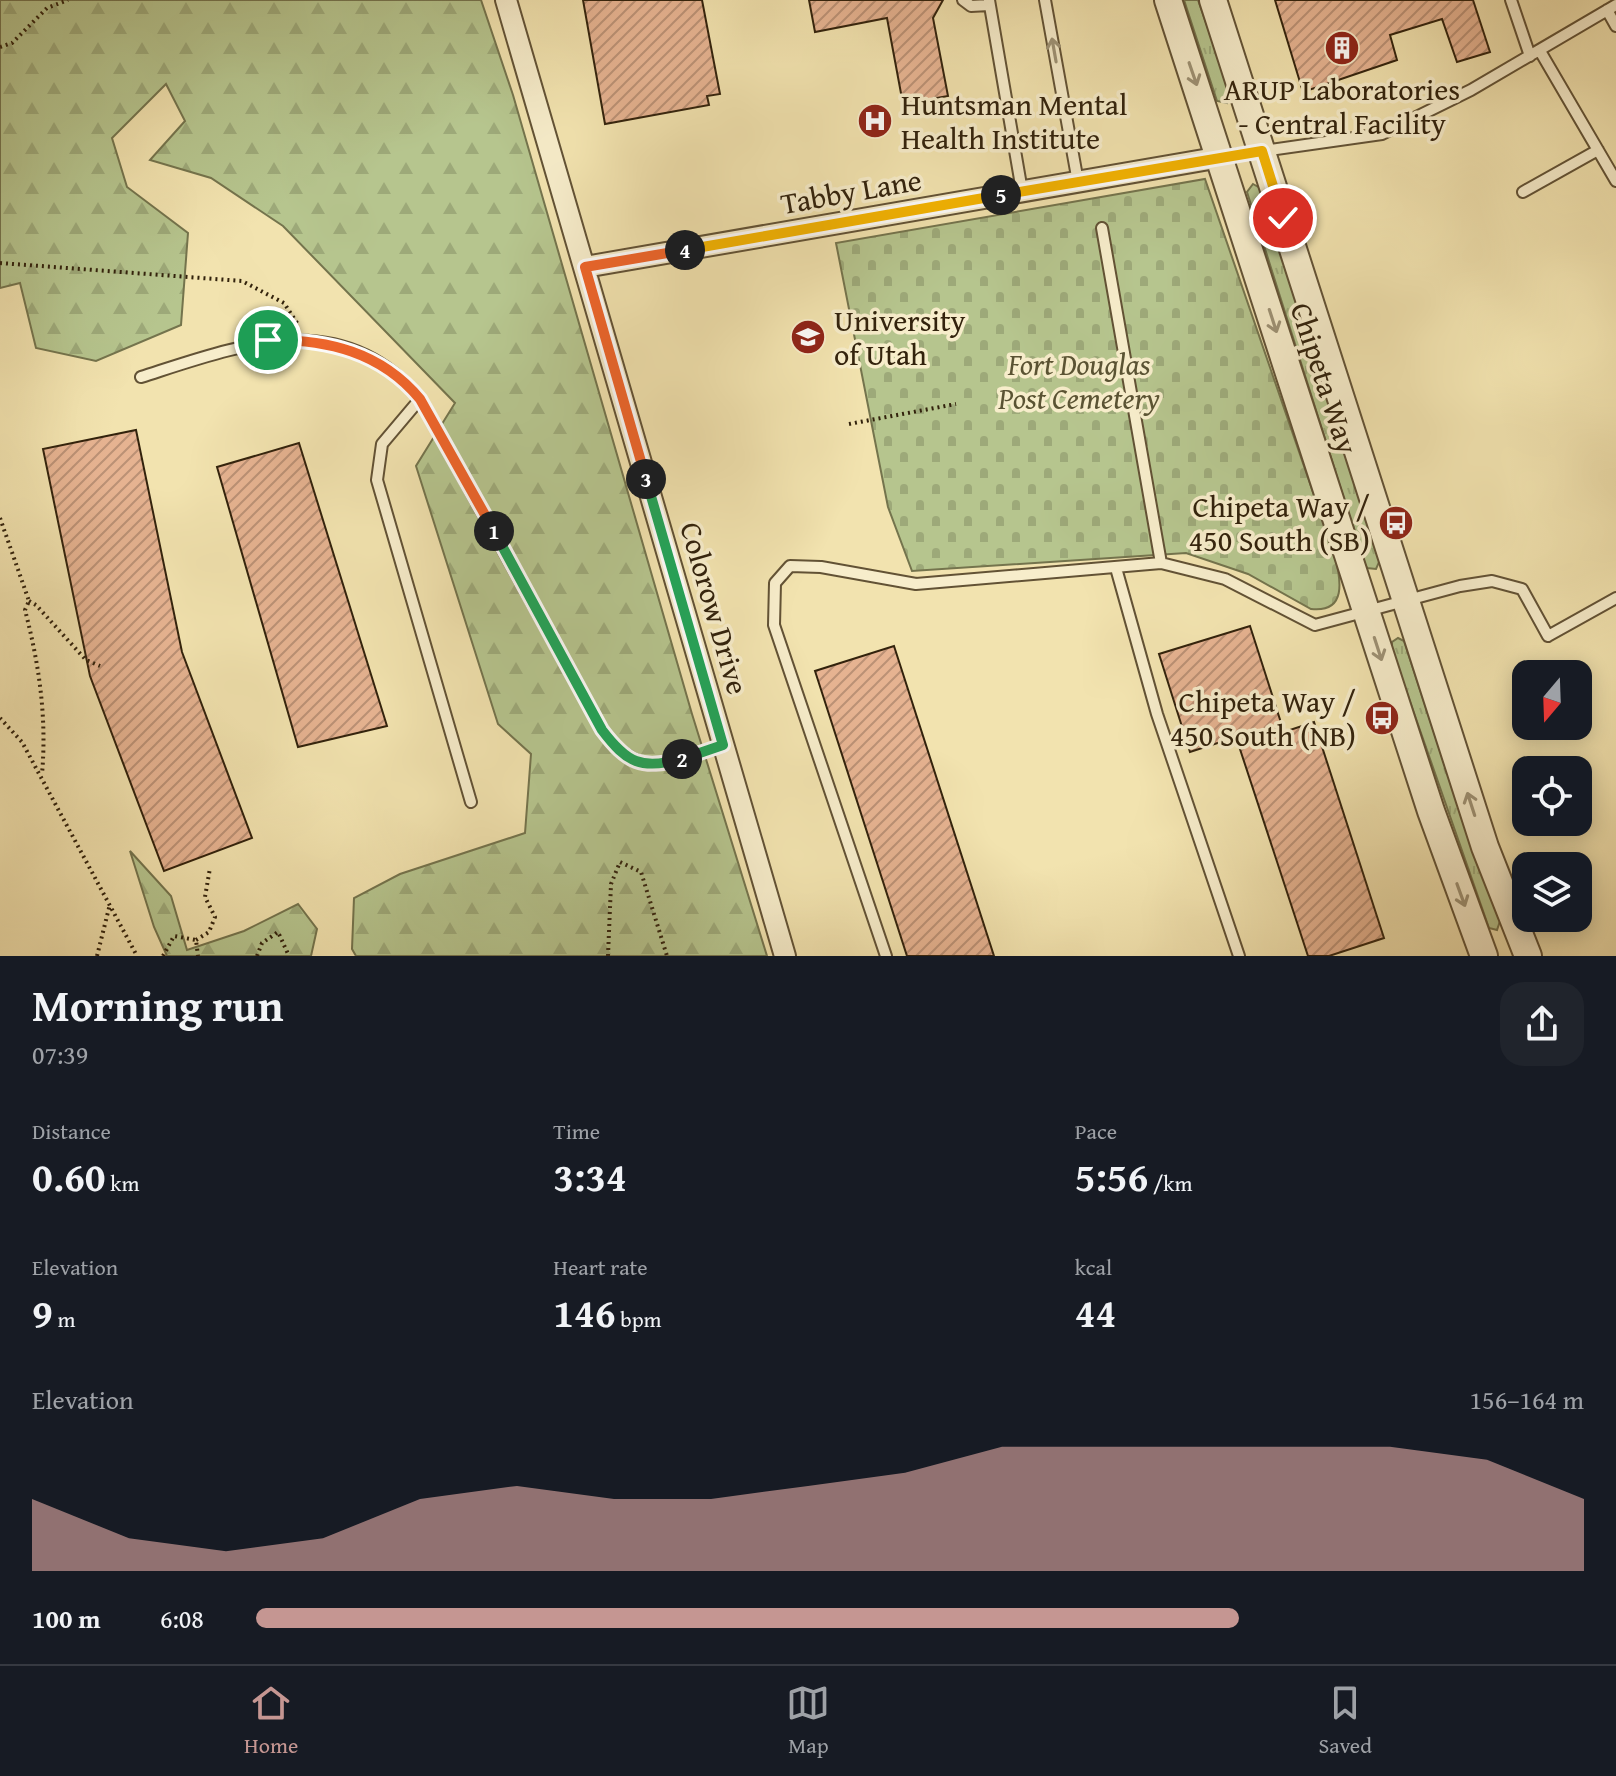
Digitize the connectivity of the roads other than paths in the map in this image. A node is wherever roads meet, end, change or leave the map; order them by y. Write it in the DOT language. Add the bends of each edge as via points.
graph roads {
  1 [pos="506,0"];
  2 [pos="963,0"];
  3 [pos="1045,0"];
  4 [pos="1168,0"];
  5 [pos="1213,0"];
  6 [pos="1511,0"];
  7 [pos="989,2"];
  8 [pos="1611,8"];
  9 [pos="1616,26"];
  10 [pos="1535,53"];
  11 [pos="1598,150"];
  12 [pos="1262,151"];
  13 [pos="1221,157"];
  14 [pos="1616,181"];
  15 [pos="1078,182"];
  16 [pos="1022,191"];
  17 [pos="1523,192"];
  18 [pos="1102,228"];
  19 [pos="585,267"];
  20 [pos="141,377"];
  21 [pos="420,399"];
  22 [pos="1161,563"];
  23 [pos="1116,568"];
  24 [pos="1616,598"];
  25 [pos="1404,599"];
  26 [pos="1365,609"];
  27 [pos="723,745"];
  28 [pos="471,802"];
  29 [pos="785,956"];
  30 [pos="886,956"];
  31 [pos="1239,956"];
  32 [pos="1484,956"];
  33 [pos="1528,956"];
  1 -- 19 [label="street, Colorow Drive"];
  2 -- 7 [label="lane" via="971,6"];
  15 -- 3 [label="lane, one-way"];
  4 -- 13 [label="street, Chipeta Way, one-way"];
  5 -- 12 [label="street, Chipeta Way"];
  6 -- 10 [label="lane"];
  7 -- 16 [label="lane"];
  8 -- 9 [label="lane"];
  8 -- 10 [label="lane"];
  10 -- 11 [label="lane"];
  10 -- 12 [label="lane" via="1382,134"];
  11 -- 14 [label="lane"];
  11 -- 17 [label="lane"];
  12 -- 13 [label="lane"];
  12 -- 25 [label="street, Chipeta Way"];
  13 -- 15 [label="street, Tabby Lane"];
  13 -- 26 [label="street, Chipeta Way, one-way"];
  15 -- 16 [label="street, Tabby Lane"];
  16 -- 19 [label="street, Tabby Lane"];
  18 -- 22 [label="lane"];
  19 -- 27 [label="street, Colorow Drive"];
  20 -- 21 [label="lane" via="244,344 306,339 358,353 406,382"];
  21 -- 27 [label="lane" via="617,750 636,763 648,764"];
  21 -- 28 [label="lane" via="382,444 377,480"];
  22 -- 23 [label="lane"];
  22 -- 26 [label="lane" via="1225,579 1315,625"];
  23 -- 30 [label="lane" via="916,584 790,566 775,583 774,625"];
  23 -- 31 [label="lane" via="1157,714"];
  24 -- 25 [label="lane" via="1548,636 1522,589 1492,581"];
  25 -- 26 [label="lane"];
  33 -- 25 [label="street, Chipeta Way, one-way" via="1485,847"];
  26 -- 32 [label="street, Chipeta Way, one-way"];
  27 -- 29 [label="street, Colorow Drive"];
}
